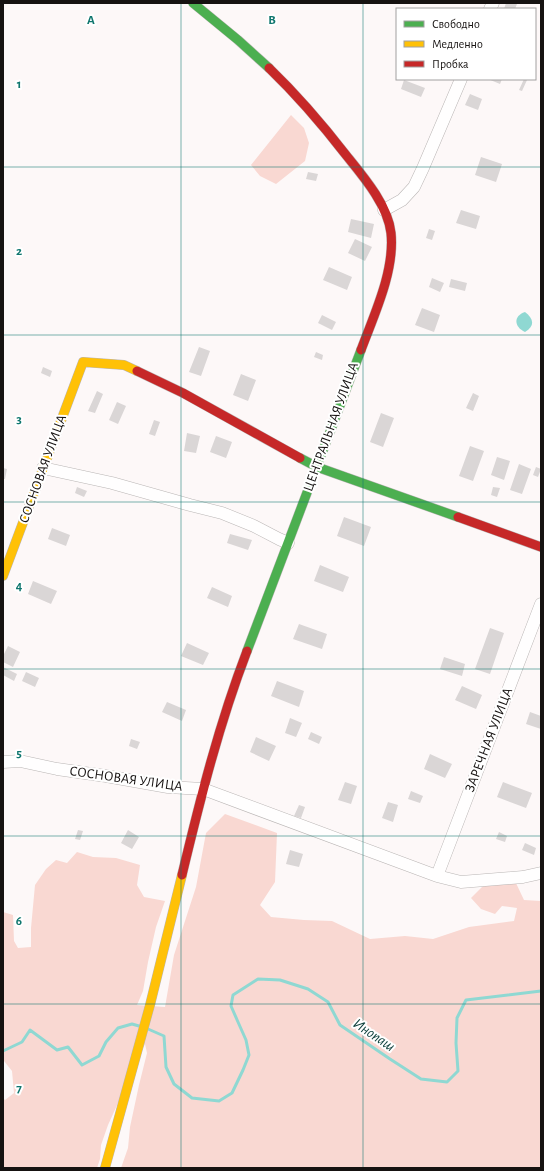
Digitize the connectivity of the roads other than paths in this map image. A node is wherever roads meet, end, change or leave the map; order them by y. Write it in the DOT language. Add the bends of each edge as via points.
graph roads {
  1 [pos="193,3"];
  2 [pos="460,80"];
  3 [pos="384,210"];
  4 [pos="317,466"];
  5 [pos="44,468"];
  6 [pos="288,543"];
  7 [pos="541,547"];
  8 [pos="3,576"];
  9 [pos="541,604"];
  10 [pos="3,762"];
  11 [pos="203,789"];
  12 [pos="541,873"];
  13 [pos="437,876"];
  14 [pos="105,1168"];
  1 -- 3 [label="street, ЦЕНТРАЛЬНАЯ УЛИЦА" via="285,84 340,148"];
  2 -- 3 [label="street" via="414,187 402,200"];
  3 -- 4 [label="street, ЦЕНТРАЛЬНАЯ УЛИЦА" via="391,231 388,274"];
  4 -- 5 [label="street, СОСНОВАЯ УЛИЦА" via="183,393 124,365 83,362"];
  4 -- 6 [label="street, ЦЕНТРАЛЬНАЯ УЛИЦА"];
  4 -- 7 [label="street"];
  5 -- 6 [label="street" via="112,483 222,513"];
  5 -- 8 [label="street, СОСНОВАЯ УЛИЦА"];
  6 -- 11 [label="street, ЦЕНТРАЛЬНАЯ УЛИЦА" via="229,702"];
  9 -- 13 [label="street, ЗАРЕЧНАЯ УЛИЦА"];
  10 -- 11 [label="street, СОСНОВАЯ УЛИЦА" via="20,760 57,769 168,787"];
  11 -- 13 [label="street, СОСНОВАЯ УЛИЦА"];
  11 -- 14 [label="street, ЦЕНТРАЛЬНАЯ УЛИЦА" via="150,1005"];
  12 -- 13 [label="street, СОСНОВАЯ УЛИЦА" via="461,882"];
}
